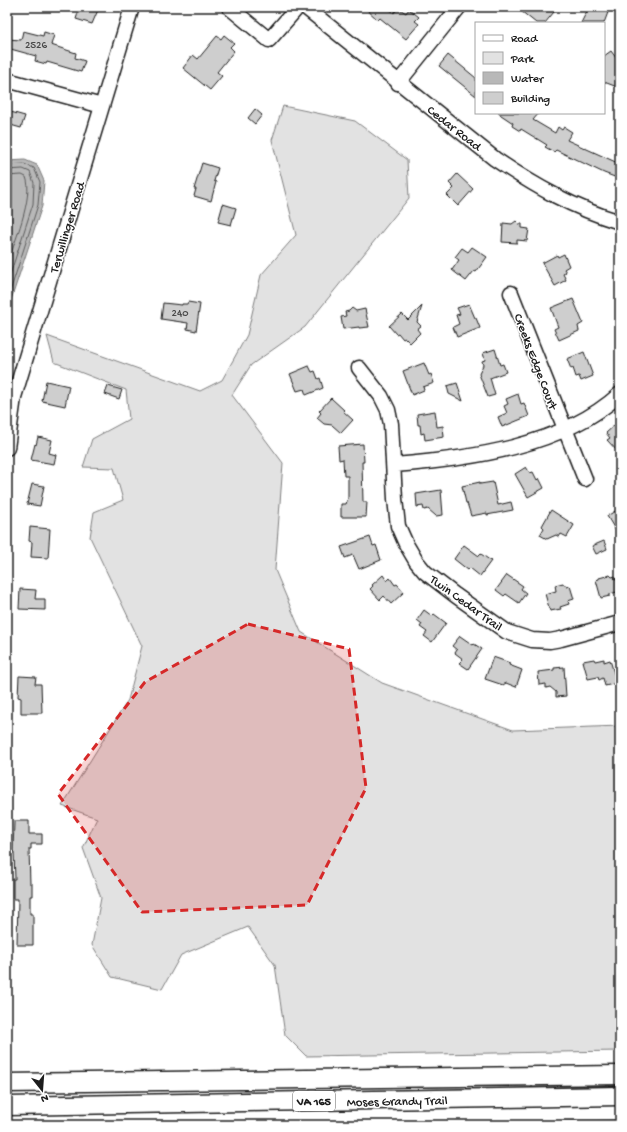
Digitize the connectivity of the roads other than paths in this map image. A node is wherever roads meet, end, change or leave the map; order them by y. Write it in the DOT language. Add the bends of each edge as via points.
graph roads {
  1 [pos="132,7"];
  2 [pos="229,7"];
  3 [pos="298,7"];
  4 [pos="305,7"];
  5 [pos="459,7"];
  6 [pos="7,80"];
  7 [pos="398,83"];
  8 [pos="102,106"];
  9 [pos="620,222"];
  10 [pos="510,293"];
  11 [pos="359,368"];
  12 [pos="620,394"];
  13 [pos="564,429"];
  14 [pos="7,448"];
  15 [pos="394,465"];
  16 [pos="585,479"];
  17 [pos="620,623"];
  18 [pos="620,1075"];
  19 [pos="7,1083"];
  20 [pos="620,1096"];
  21 [pos="7,1106"];
  1 -- 8 [label="street, Terwillinger Road"];
  2 -- 3 [label="street" via="269,40"];
  4 -- 7 [label="street, Cedar Road"];
  5 -- 7 [label="street"];
  6 -- 8 [label="street"];
  7 -- 9 [label="street, Cedar Road" via="521,177 567,202"];
  8 -- 14 [label="street, Terwillinger Road" via="14,397"];
  10 -- 13 [label="street, Creeks Edge Court"];
  11 -- 15 [label="street, Twin Cedar Trail" via="381,396 388,410"];
  12 -- 13 [label="street" via="594,415"];
  13 -- 15 [label="street" via="478,455"];
  13 -- 16 [label="street, Creeks Edge Court"];
  15 -- 17 [label="street, Twin Cedar Trail" via="398,526 416,561 425,572 507,632 532,640 550,641"];
  18 -- 19 [label="main road, Moses Grandy Trail / VA 165"];
  20 -- 21 [label="main road, Moses Grandy Trail / VA 165"];
}
